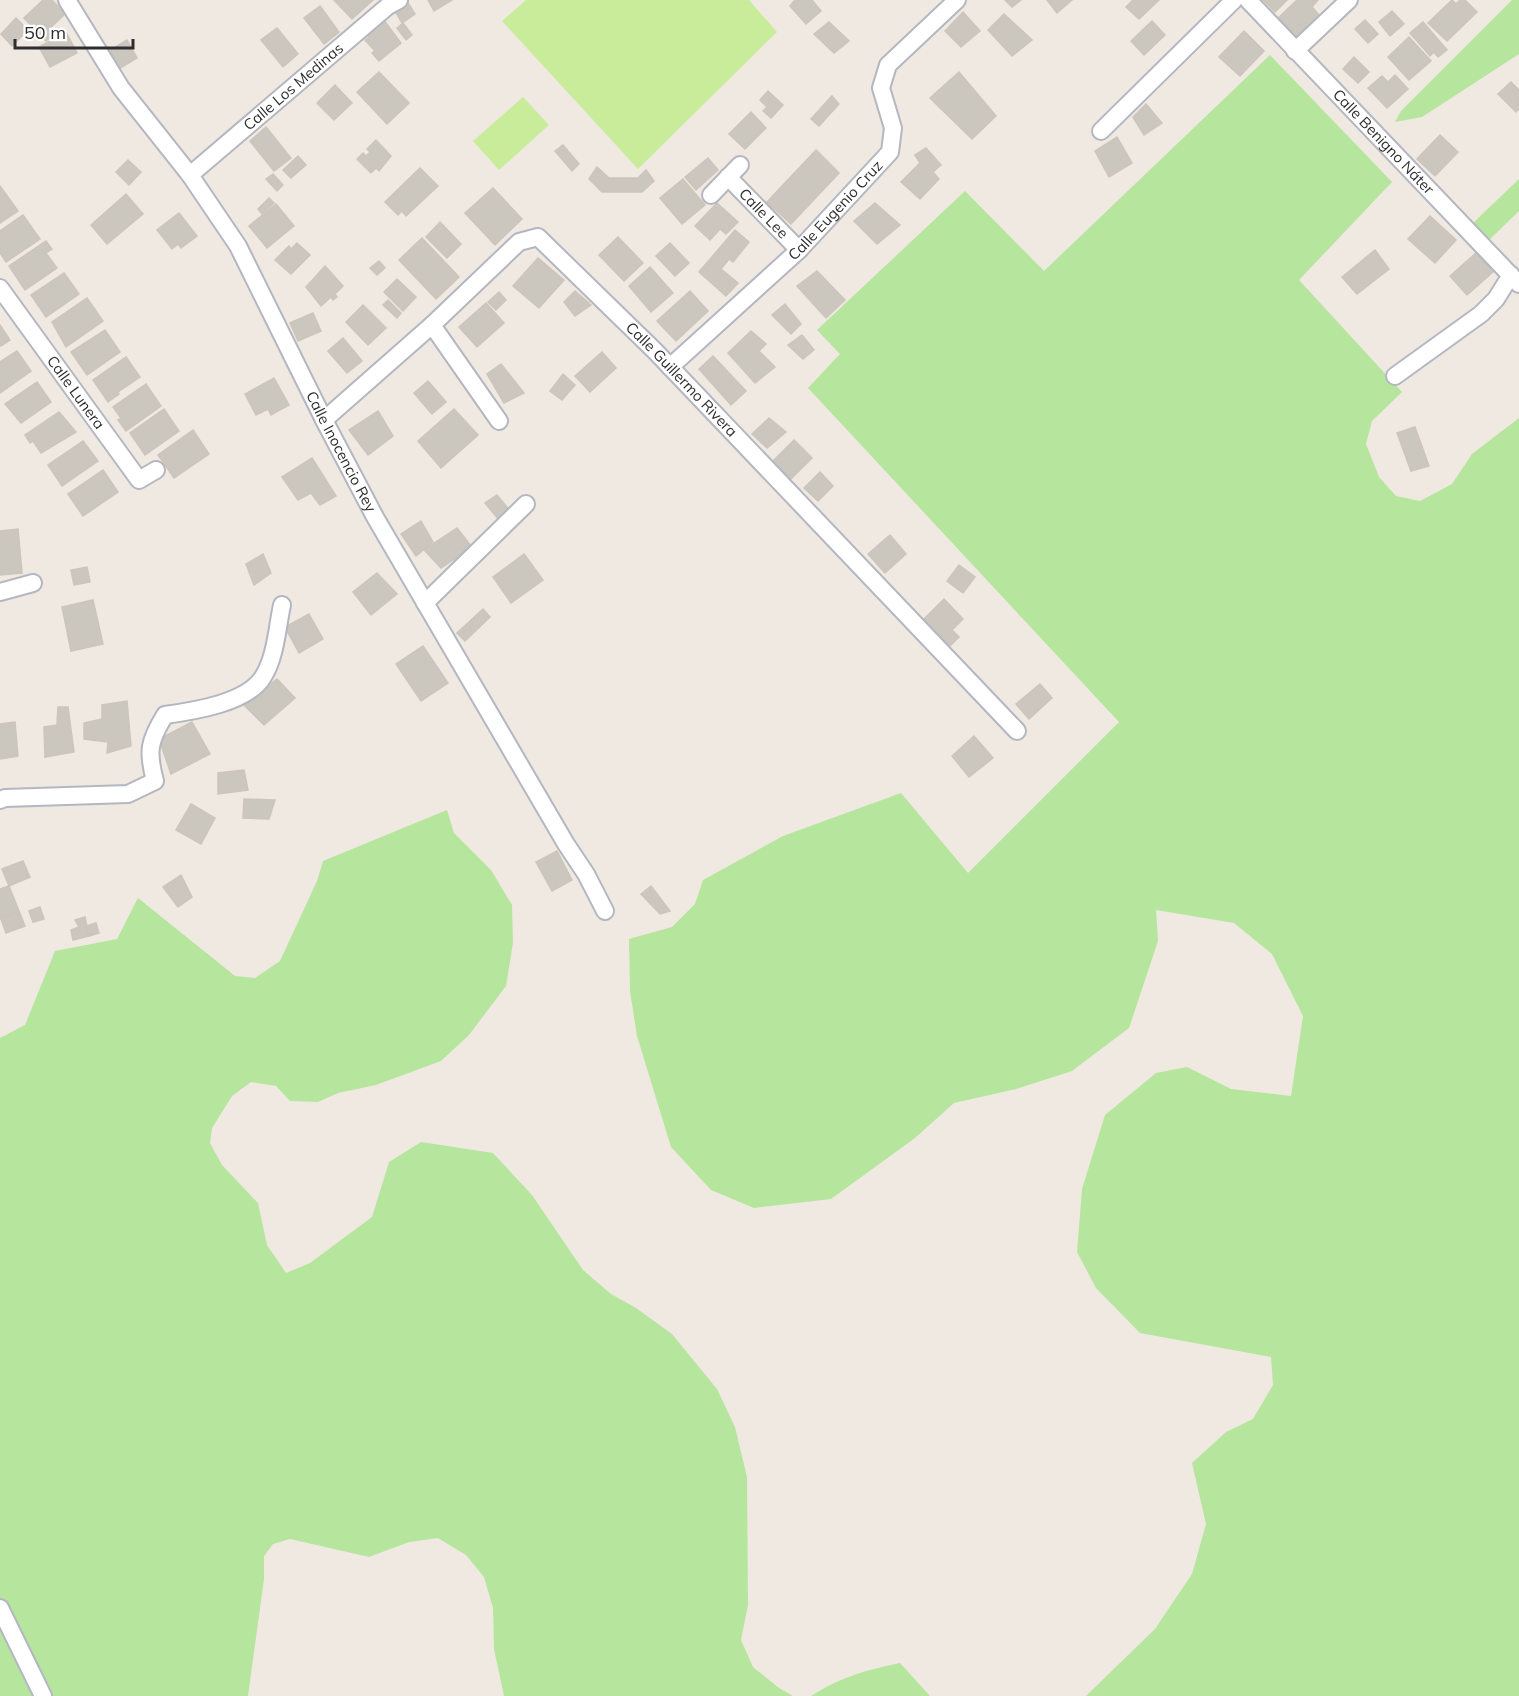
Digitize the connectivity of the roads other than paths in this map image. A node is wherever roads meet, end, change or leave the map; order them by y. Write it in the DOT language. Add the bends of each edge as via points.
graph roads {
  1 [pos="67,0"];
  2 [pos="399,0"];
  3 [pos="957,0"];
  4 [pos="1234,0"];
  5 [pos="1248,0"];
  6 [pos="1349,0"];
  7 [pos="1295,51"];
  8 [pos="1101,131"];
  9 [pos="190,175"];
  10 [pos="711,195"];
  11 [pos="799,250"];
  12 [pos="1515,280"];
  13 [pos="0,288"];
  14 [pos="432,325"];
  15 [pos="670,367"];
  16 [pos="1395,376"];
  17 [pos="324,420"];
  18 [pos="499,421"];
  19 [pos="156,470"];
  20 [pos="526,504"];
  21 [pos="33,583"];
  22 [pos="0,592"];
  23 [pos="425,603"];
  24 [pos="282,604"];
  25 [pos="1017,731"];
  26 [pos="0,800"];
  27 [pos="605,911"];
  28 [pos="0,1608"];
  29 [pos="43,1696"];
  1 -- 9 [label="street, Calle Inocencio Rey" via="121,88"];
  2 -- 9 [label="street, Calle Los Medinas"];
  3 -- 11 [label="street, Calle Eugenio Cruz" via="888,65 881,88 893,128 890,152"];
  4 -- 8 [label="street"];
  5 -- 7 [label="street, Calle Benigno Náter"];
  6 -- 7 [label="street"];
  7 -- 12 [label="street, Calle Benigno Náter"];
  9 -- 17 [label="street, Calle Inocencio Rey" via="238,246"];
  10 -- 11 [label="street, Calle Lee" via="734,171"];
  11 -- 15 [label="street, Calle Eugenio Cruz"];
  12 -- 16 [label="street" via="1481,314"];
  13 -- 19 [label="street, Calle Lunera" via="139,480"];
  14 -- 15 [label="street, Calle Guillermo Rivera" via="519,242 538,237"];
  14 -- 17 [label="street, Calle Guillermo Rivera"];
  14 -- 18 [label="street"];
  15 -- 25 [label="street, Calle Guillermo Rivera"];
  17 -- 23 [label="street, Calle Inocencio Rey"];
  20 -- 23 [label="street"];
  21 -- 22 [label="street"];
  23 -- 27 [label="street, Calle Inocencio Rey"];
  24 -- 26 [label="street" via="272,657 252,689 232,700 165,715 153,736 149,756 155,781 128,794"];
  28 -- 29 [label="street"];
}
